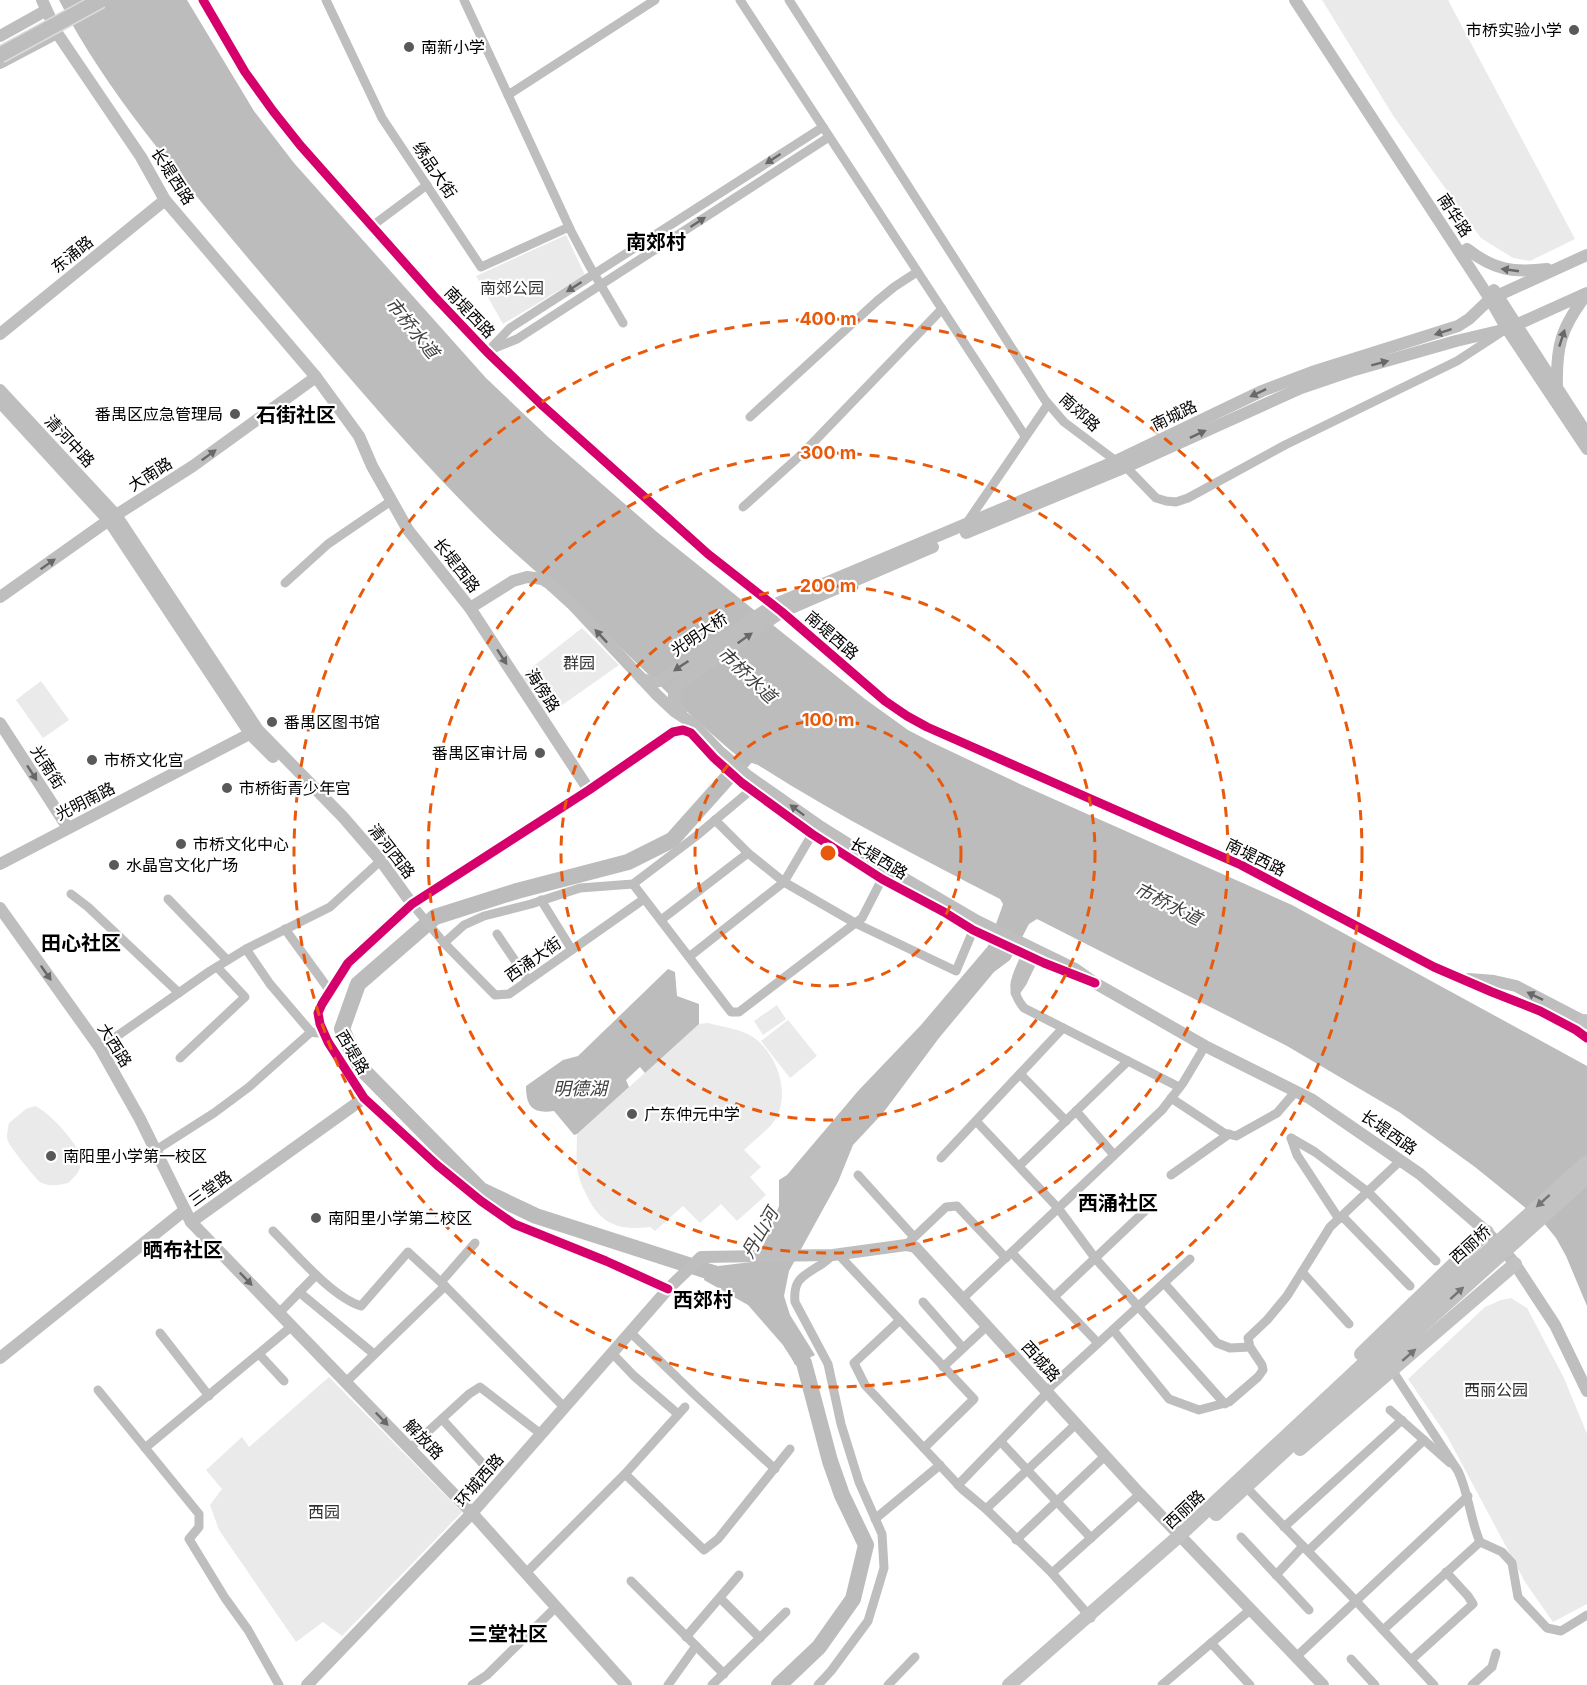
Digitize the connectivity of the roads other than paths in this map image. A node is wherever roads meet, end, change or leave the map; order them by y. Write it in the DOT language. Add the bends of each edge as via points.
graph roads {
  1 [pos="82,0"];
  2 [pos="101,0"];
  3 [pos="203,0"];
  4 [pos="326,0"];
  5 [pos="464,0"];
  6 [pos="655,0"];
  7 [pos="740,0"];
  8 [pos="789,0"];
  9 [pos="1294,0"];
  10 [pos="1305,0"];
  11 [pos="44,5"];
  12 [pos="57,33"];
  13 [pos="0,36"];
  14 [pos="0,44"];
  15 [pos="0,55"];
  16 [pos="0,63"];
  17 [pos="508,95"];
  18 [pos="823,127"];
  19 [pos="829,137"];
  20 [pos="427,185"];
  21 [pos="165,200"];
  22 [pos="372,226"];
  23 [pos="569,226"];
  24 [pos="1467,249"];
  25 [pos="1587,255"];
  26 [pos="1559,267"];
  27 [pos="917,272"];
  28 [pos="594,274"];
  29 [pos="601,285"];
  30 [pos="1587,293"];
  31 [pos="1493,297"];
  32 [pos="942,309"];
  33 [pos="623,323"];
  34 [pos="1512,327"];
  35 [pos="0,334"];
  36 [pos="487,352"];
  37 [pos="316,377"];
  38 [pos="1557,388"];
  39 [pos="0,390"];
  40 [pos="0,402"];
  41 [pos="1048,404"];
  42 [pos="750,417"];
  43 [pos="1587,434"];
  44 [pos="1025,436"];
  45 [pos="1587,449"];
  46 [pos="1121,464"];
  47 [pos="391,501"];
  48 [pos="743,507"];
  49 [pos="112,518"];
  50 [pos="966,524"];
  51 [pos="285,583"];
  52 [pos="750,588"];
  53 [pos="0,597"];
  54 [pos="470,608"];
  55 [pos="770,610"];
  56 [pos="641,678"];
  57 [pos="673,706"];
  58 [pos="0,723"];
  59 [pos="254,732"];
  60 [pos="669,735"];
  61 [pos="716,754"];
  62 [pos="747,783"];
  63 [pos="589,790"];
  64 [pos="715,820"];
  65 [pos="68,828"];
  66 [pos="815,830"];
  67 [pos="748,853"];
  68 [pos="0,864"];
  69 [pos="377,864"];
  70 [pos="882,879"];
  71 [pos="784,882"];
  72 [pos="633,884"];
  73 [pos="70,894"];
  74 [pos="168,899"];
  75 [pos="644,899"];
  76 [pos="541,900"];
  77 [pos="412,904"];
  78 [pos="0,908"];
  79 [pos="661,920"];
  80 [pos="855,923"];
  81 [pos="975,926"];
  82 [pos="285,929"];
  83 [pos="496,934"];
  84 [pos="444,943"];
  85 [pos="246,948"];
  86 [pos="572,950"];
  87 [pos="1027,953"];
  88 [pos="689,957"];
  89 [pos="227,960"];
  90 [pos="218,967"];
  91 [pos="1459,978"];
  92 [pos="528,980"];
  93 [pos="330,991"];
  94 [pos="179,993"];
  95 [pos="1586,1022"];
  96 [pos="1063,1028"];
  97 [pos="311,1032"];
  98 [pos="325,1036"];
  99 [pos="1587,1038"];
  100 [pos="1205,1046"];
  101 [pos="100,1048"];
  102 [pos="180,1058"];
  103 [pos="1128,1061"];
  104 [pos="1020,1074"];
  105 [pos="1179,1088"];
  106 [pos="1296,1091"];
  107 [pos="364,1098"];
  108 [pos="1172,1098"];
  109 [pos="1076,1111"];
  110 [pos="976,1120"];
  111 [pos="1066,1121"];
  112 [pos="1229,1134"];
  113 [pos="156,1150"];
  114 [pos="1114,1155"];
  115 [pos="941,1158"];
  116 [pos="1400,1161"];
  117 [pos="1587,1162"];
  118 [pos="1019,1166"];
  119 [pos="858,1175"];
  120 [pos="1171,1175"];
  121 [pos="1587,1177"];
  122 [pos="1368,1192"];
  123 [pos="1058,1208"];
  124 [pos="1147,1209"];
  125 [pos="185,1210"];
  126 [pos="1341,1217"];
  127 [pos="191,1222"];
  128 [pos="273,1231"];
  129 [pos="1487,1232"];
  130 [pos="910,1241"];
  131 [pos="475,1243"];
  132 [pos="836,1254"];
  133 [pos="1009,1255"];
  134 [pos="1095,1258"];
  135 [pos="1190,1259"];
  136 [pos="1436,1261"];
  137 [pos="1515,1264"];
  138 [pos="1302,1272"];
  139 [pos="316,1275"];
  140 [pos="1499,1278"];
  141 [pos="1164,1283"];
  142 [pos="443,1284"];
  143 [pos="1528,1285"];
  144 [pos="1410,1286"];
  145 [pos="668,1288"];
  146 [pos="299,1292"];
  147 [pos="1054,1297"];
  148 [pos="962,1299"];
  149 [pos="922,1302"];
  150 [pos="1138,1307"];
  151 [pos="279,1313"];
  152 [pos="900,1320"];
  153 [pos="1349,1324"];
  154 [pos="292,1326"];
  155 [pos="987,1326"];
  156 [pos="1113,1330"];
  157 [pos="630,1332"];
  158 [pos="160,1333"];
  159 [pos="1098,1343"];
  160 [pos="1250,1347"];
  161 [pos="963,1348"];
  162 [pos="612,1353"];
  163 [pos="259,1354"];
  164 [pos="374,1354"];
  165 [pos="0,1358"];
  166 [pos="1384,1361"];
  167 [pos="943,1367"];
  168 [pos="284,1381"];
  169 [pos="345,1382"];
  170 [pos="98,1390"];
  171 [pos="1587,1391"];
  172 [pos="1046,1392"];
  173 [pos="209,1396"];
  174 [pos="1225,1404"];
  175 [pos="564,1407"];
  176 [pos="1390,1410"];
  177 [pos="441,1419"];
  178 [pos="1402,1420"];
  179 [pos="1076,1424"];
  180 [pos="541,1434"];
  181 [pos="1424,1440"];
  182 [pos="1001,1442"];
  183 [pos="145,1448"];
  184 [pos="410,1448"];
  185 [pos="924,1448"];
  186 [pos="790,1449"];
  187 [pos="1105,1456"];
  188 [pos="483,1464"];
  189 [pos="940,1465"];
  190 [pos="775,1469"];
  191 [pos="1027,1470"];
  192 [pos="1458,1471"];
  193 [pos="626,1473"];
  194 [pos="1246,1482"];
  195 [pos="958,1485"];
  196 [pos="1140,1494"];
  197 [pos="1468,1496"];
  198 [pos="1057,1501"];
  199 [pos="986,1509"];
  200 [pos="472,1513"];
  201 [pos="875,1519"];
  202 [pos="1284,1527"];
  203 [pos="1241,1537"];
  204 [pos="1091,1538"];
  205 [pos="1016,1539"];
  206 [pos="1182,1539"];
  207 [pos="1480,1542"];
  208 [pos="1306,1549"];
  209 [pos="1446,1572"];
  210 [pos="526,1573"];
  211 [pos="1052,1574"];
  212 [pos="739,1575"];
  213 [pos="1276,1575"];
  214 [pos="631,1581"];
  215 [pos="720,1598"];
  216 [pos="1356,1601"];
  217 [pos="556,1607"];
  218 [pos="1250,1610"];
  219 [pos="1309,1610"];
  220 [pos="786,1612"];
  221 [pos="1587,1615"];
  222 [pos="1091,1617"];
  223 [pos="1383,1630"];
  224 [pos="687,1637"];
  225 [pos="760,1638"];
  226 [pos="1211,1643"];
  227 [pos="696,1646"];
  228 [pos="1496,1653"];
  229 [pos="915,1657"];
  230 [pos="1296,1657"];
  231 [pos="1351,1659"];
  232 [pos="1411,1660"];
  233 [pos="724,1674"];
  234 [pos="1430,1684"];
  235 [pos="279,1685"];
  236 [pos="307,1685"];
  237 [pos="472,1685"];
  238 [pos="626,1685"];
  239 [pos="668,1685"];
  240 [pos="712,1685"];
  241 [pos="818,1685"];
  242 [pos="888,1685"];
  243 [pos="1009,1685"];
  244 [pos="1020,1685"];
  245 [pos="1162,1685"];
  246 [pos="1250,1685"];
  247 [pos="1323,1685"];
  248 [pos="1374,1685"];
  249 [pos="1472,1685"];
  1 -- 14 [label="main road"];
  2 -- 15 [label="main road, bridge"];
  3 -- 22 [label="street, 南堤西路" via="273,111"];
  4 -- 20 [label="street, 绣品大街" via="382,118"];
  5 -- 17 [label="street"];
  6 -- 17 [label="street"];
  7 -- 18 [label="street"];
  8 -- 41 [label="street, 南郊路"];
  9 -- 31 [label="street, 南华路"];
  10 -- 24 [label="street, 南华路"];
  11 -- 12 [label="street, 长堤西路"];
  11 -- 13 [label="street"];
  12 -- 16 [label="street"];
  12 -- 21 [label="street, 长堤西路" via="141,157"];
  17 -- 23 [label="street"];
  18 -- 19 [label="street"];
  18 -- 28 [label="street, one-way"];
  19 -- 27 [label="street"];
  29 -- 19 [label="street, one-way"];
  20 -- 22 [label="street"];
  20 -- 23 [label="street, 绣品大街" via="481,267"];
  21 -- 35 [label="street, 东涌路"];
  21 -- 37 [label="street, 长堤西路"];
  22 -- 36 [label="street, 南堤西路"];
  23 -- 28 [label="street"];
  26 -- 24 [label="street, one-way" via="1524,272 1500,268"];
  24 -- 31 [label="street, 南华路"];
  25 -- 26 [label="street, 南城路"];
  26 -- 31 [label="street, 南城路"];
  27 -- 32 [label="street"];
  27 -- 42 [label="street" via="894,287"];
  28 -- 29 [label="street"];
  28 -- 36 [label="street, one-way" via="510,328"];
  29 -- 33 [label="street"];
  29 -- 36 [label="street" via="517,339"];
  30 -- 34 [label="street, 南城路"];
  38 -- 30 [label="street, one-way" via="1559,346 1570,316"];
  31 -- 34 [label="street, 南华路"];
  31 -- 46 [label="street, 南城路, one-way" via="1458,326 1285,381"];
  32 -- 44 [label="street"];
  32 -- 48 [label="street" via="803,453"];
  34 -- 38 [label="street, 南华路"];
  34 -- 45 [label="street, 南华路"];
  46 -- 34 [label="street, 南城路, one-way" via="1317,382"];
  34 -- 46 [label="street, 南郊路" via="1457,361 1188,498 1176,502 1156,498"];
  36 -- 52 [label="street, 南堤西路" via="660,512"];
  37 -- 47 [label="street, 长堤西路" via="359,436"];
  49 -- 37 [label="street, 大南路, one-way" via="193,466"];
  38 -- 43 [label="street, 南华路"];
  39 -- 49 [label="street, 清河中路"];
  40 -- 49 [label="street, 清河中路"];
  41 -- 44 [label="street"];
  41 -- 46 [label="street, 南郊路" via="1064,422"];
  44 -- 50 [label="street"];
  46 -- 50 [label="street, 南城路"];
  46 -- 55 [label="street, 南城路" via="876,570"];
  47 -- 51 [label="street" via="328,544"];
  47 -- 54 [label="street, 长堤西路" via="408,530"];
  53 -- 49 [label="street, 大南路, one-way"];
  49 -- 59 [label="street, 清河西路"];
  50 -- 55 [label="street, 南城路"];
  52 -- 55 [label="street, 南堤西路"];
  52 -- 55 [label="street" via="755,598"];
  56 -- 54 [label="street, 长堤西路, one-way" via="572,604 542,579 527,577 513,581"];
  54 -- 63 [label="street, 海傍路, one-way"];
  55 -- 56 [label="street, 光明大桥, one-way" via="659,681"];
  57 -- 55 [label="street, 光明大桥, one-way" via="674,690 679,684"];
  55 -- 91 [label="street, 南堤西路" via="885,701 927,727 1241,865"];
  56 -- 57 [label="street, 长堤西路"];
  57 -- 60 [label="street" via="675,719"];
  57 -- 61 [label="street, 长堤西路"];
  58 -- 65 [label="street, 光南街, one-way"];
  59 -- 65 [label="street, 光明南路"];
  59 -- 69 [label="street, 清河西路"];
  59 -- 77 [label="street, 清河西路" via="343,817"];
  60 -- 61 [label="street, 长堤西路" via="677,730 686,731"];
  60 -- 63 [label="street, 西堤路"];
  61 -- 62 [label="street, 长堤西路"];
  62 -- 64 [label="street"];
  62 -- 66 [label="street, 长堤西路"];
  63 -- 77 [label="street, 西堤路"];
  64 -- 67 [label="street"];
  64 -- 72 [label="street"];
  65 -- 68 [label="street, 光明南路"];
  66 -- 70 [label="street, 长堤西路"];
  66 -- 71 [label="street"];
  66 -- 81 [label="street, 长堤西路" via="893,872"];
  67 -- 71 [label="street"];
  67 -- 79 [label="street"];
  69 -- 77 [label="street, 清河西路"];
  69 -- 82 [label="street" via="330,907"];
  70 -- 80 [label="street" via="862,918"];
  70 -- 81 [label="street, 长堤西路"];
  71 -- 80 [label="street"];
  71 -- 88 [label="street"];
  72 -- 75 [label="street"];
  72 -- 76 [label="street" via="580,888"];
  73 -- 94 [label="street"];
  74 -- 89 [label="street"];
  75 -- 79 [label="street"];
  75 -- 86 [label="street, 西涌大街"];
  76 -- 84 [label="street" via="484,916 464,925"];
  76 -- 86 [label="street"];
  77 -- 84 [label="street, 西涌大街"];
  77 -- 93 [label="street, 西堤路" via="348,963"];
  78 -- 101 [label="street, 大西路, one-way"];
  79 -- 88 [label="street"];
  80 -- 81 [label="street" via="956,971"];
  80 -- 88 [label="street" via="739,1012 731,1012"];
  81 -- 87 [label="street, 长堤西路"];
  82 -- 85 [label="street"];
  82 -- 93 [label="street"];
  83 -- 92 [label="street"];
  84 -- 92 [label="street, 西涌大街" via="495,995 509,994"];
  85 -- 89 [label="street"];
  85 -- 97 [label="street" via="270,984"];
  86 -- 92 [label="street, 西涌大街"];
  87 -- 96 [label="street" via="1014,984 1016,999 1024,1008"];
  87 -- 100 [label="street, 长堤西路" via="1095,983"];
  89 -- 90 [label="street"];
  90 -- 94 [label="street"];
  90 -- 102 [label="street" via="245,997"];
  95 -- 91 [label="street, 南堤西路, one-way" via="1516,986"];
  91 -- 99 [label="street, 南堤西路" via="1540,1011"];
  93 -- 98 [label="street, 西堤路" via="318,1013"];
  94 -- 101 [label="street"];
  96 -- 103 [label="street"];
  96 -- 104 [label="street"];
  97 -- 98 [label="street"];
  97 -- 113 [label="street" via="249,1087"];
  98 -- 107 [label="street, 西堤路"];
  100 -- 105 [label="street"];
  100 -- 106 [label="street, 长堤西路"];
  101 -- 113 [label="street, 大西路"];
  103 -- 105 [label="street"];
  103 -- 109 [label="street"];
  104 -- 110 [label="street"];
  104 -- 111 [label="street"];
  105 -- 108 [label="street"];
  106 -- 112 [label="street" via="1277,1113 1236,1136"];
  106 -- 116 [label="street, 长堤西路"];
  107 -- 127 [label="street, 三堂路"];
  107 -- 145 [label="street, 西堤路" via="437,1165 514,1224"];
  108 -- 112 [label="street"];
  108 -- 114 [label="street"];
  109 -- 111 [label="street"];
  109 -- 114 [label="street"];
  110 -- 115 [label="street"];
  110 -- 118 [label="street"];
  111 -- 118 [label="street"];
  112 -- 120 [label="street"];
  113 -- 125 [label="street, 大西路"];
  114 -- 123 [label="street"];
  116 -- 122 [label="street"];
  116 -- 129 [label="street, 长堤西路"];
  117 -- 166 [label="main road, 西丽桥, one-way, bridge"];
  118 -- 123 [label="street"];
  119 -- 130 [label="street"];
  166 -- 121 [label="main road, 西丽桥, one-way, bridge"];
  122 -- 126 [label="street"];
  122 -- 126 [label="street" via="1291,1138 1297,1155"];
  122 -- 136 [label="street"];
  123 -- 133 [label="street"];
  123 -- 134 [label="street"];
  124 -- 134 [label="street"];
  125 -- 127 [label="street, 三堂路"];
  125 -- 165 [label="street, 三堂路"];
  126 -- 138 [label="street" via="1330,1227"];
  126 -- 144 [label="street"];
  127 -- 151 [label="street, 解放路, one-way"];
  128 -- 139 [label="street"];
  129 -- 137 [label="street, 长堤西路"];
  129 -- 194 [label="main road" via="1261,1452"];
  130 -- 132 [label="street"];
  130 -- 133 [label="street" via="946,1207 957,1206"];
  130 -- 148 [label="street, 西城路"];
  131 -- 142 [label="street"];
  132 -- 145 [label="street" via="701,1257"];
  132 -- 152 [label="street"];
  132 -- 201 [label="street" via="799,1280 795,1302 828,1364 841,1424"];
  133 -- 147 [label="street"];
  133 -- 148 [label="street"];
  134 -- 147 [label="street"];
  134 -- 150 [label="street"];
  135 -- 141 [label="street"];
  137 -- 140 [label="main road"];
  137 -- 143 [label="street, 长堤西路"];
  138 -- 153 [label="street"];
  138 -- 160 [label="street" via="1287,1296 1248,1338"];
  139 -- 142 [label="street" via="351,1303 361,1306 408,1252"];
  139 -- 146 [label="street"];
  140 -- 143 [label="street"];
  166 -- 140 [label="main road, one-way"];
  141 -- 150 [label="street"];
  141 -- 160 [label="street" via="1217,1343 1230,1348"];
  142 -- 164 [label="street"];
  142 -- 175 [label="street"];
  143 -- 171 [label="street, 长堤西路" via="1555,1325"];
  145 -- 157 [label="street, 环城西路"];
  146 -- 151 [label="street"];
  146 -- 164 [label="street"];
  147 -- 159 [label="street"];
  148 -- 155 [label="street, 西城路"];
  149 -- 161 [label="street"];
  150 -- 156 [label="street"];
  150 -- 174 [label="street"];
  151 -- 154 [label="street, 解放路"];
  152 -- 167 [label="street"];
  152 -- 185 [label="street" via="854,1363 865,1385"];
  154 -- 163 [label="street"];
  154 -- 169 [label="street, 解放路"];
  155 -- 161 [label="street"];
  155 -- 172 [label="street, 西城路"];
  156 -- 159 [label="street"];
  156 -- 174 [label="street" via="1169,1399 1200,1410"];
  157 -- 162 [label="street, 环城西路"];
  157 -- 190 [label="street"];
  158 -- 173 [label="street"];
  159 -- 172 [label="street"];
  160 -- 174 [label="street" via="1263,1370"];
  161 -- 167 [label="street"];
  162 -- 175 [label="street, 环城西路"];
  162 -- 193 [label="street" via="634,1376 682,1411"];
  163 -- 168 [label="street"];
  163 -- 173 [label="street"];
  164 -- 169 [label="street"];
  166 -- 192 [label="street"];
  166 -- 194 [label="main road, 西丽路"];
  166 -- 194 [label="main road" via="1278,1468"];
  167 -- 185 [label="street" via="974,1399"];
  169 -- 184 [label="street, 解放路, one-way"];
  170 -- 183 [label="street"];
  172 -- 179 [label="street, 西城路"];
  172 -- 182 [label="street"];
  173 -- 183 [label="street"];
  175 -- 180 [label="street, 环城西路"];
  176 -- 178 [label="street"];
  177 -- 180 [label="street" via="480,1387"];
  177 -- 184 [label="street"];
  177 -- 188 [label="street"];
  178 -- 181 [label="street"];
  178 -- 202 [label="street"];
  179 -- 187 [label="street, 西城路"];
  179 -- 191 [label="street"];
  180 -- 200 [label="street, 环城西路"];
  181 -- 192 [label="street"];
  181 -- 208 [label="street"];
  182 -- 191 [label="street"];
  182 -- 195 [label="street"];
  183 -- 235 [label="street" via="199,1514 200,1527 189,1539"];
  184 -- 200 [label="street, 解放路"];
  185 -- 189 [label="street"];
  186 -- 190 [label="street"];
  187 -- 196 [label="street, 西城路"];
  187 -- 198 [label="street"];
  189 -- 195 [label="street"];
  189 -- 201 [label="street"];
  190 -- 193 [label="street" via="718,1539 704,1550"];
  191 -- 198 [label="street"];
  191 -- 199 [label="street"];
  192 -- 197 [label="street"];
  193 -- 210 [label="street"];
  194 -- 202 [label="street"];
  194 -- 206 [label="main road, 西丽路"];
  195 -- 199 [label="street"];
  196 -- 204 [label="street"];
  196 -- 206 [label="street, 西城路"];
  197 -- 207 [label="street"];
  197 -- 216 [label="street"];
  198 -- 204 [label="street"];
  198 -- 205 [label="street"];
  199 -- 205 [label="street"];
  200 -- 210 [label="street, 解放路"];
  200 -- 236 [label="street, 环城西路"];
  201 -- 241 [label="street" via="882,1534 884,1568 868,1621"];
  202 -- 208 [label="street"];
  203 -- 213 [label="street"];
  204 -- 211 [label="street"];
  205 -- 211 [label="street"];
  206 -- 218 [label="street, 西城路"];
  206 -- 222 [label="main road, 西丽路"];
  207 -- 209 [label="street"];
  207 -- 221 [label="street" via="1502,1551 1512,1563 1518,1597 1547,1628 1561,1631"];
  208 -- 213 [label="street"];
  208 -- 216 [label="street"];
  209 -- 223 [label="street"];
  209 -- 232 [label="street" via="1473,1604"];
  210 -- 217 [label="street, 解放路"];
  211 -- 222 [label="street"];
  212 -- 215 [label="street"];
  213 -- 219 [label="street"];
  214 -- 224 [label="street"];
  215 -- 224 [label="street"];
  215 -- 225 [label="street"];
  216 -- 223 [label="street"];
  216 -- 230 [label="street"];
  217 -- 237 [label="street"];
  217 -- 238 [label="street, 解放路"];
  218 -- 226 [label="street"];
  218 -- 230 [label="street, 西城路"];
  220 -- 225 [label="street"];
  222 -- 243 [label="main road, 西丽路"];
  222 -- 244 [label="main road, 西丽路"];
  223 -- 232 [label="street"];
  224 -- 227 [label="street"];
  225 -- 233 [label="street"];
  226 -- 245 [label="street"];
  226 -- 246 [label="street"];
  227 -- 233 [label="street"];
  227 -- 239 [label="street"];
  228 -- 249 [label="street" via="1492,1667"];
  229 -- 242 [label="street"];
  230 -- 247 [label="street, 西城路"];
  231 -- 248 [label="street"];
  232 -- 234 [label="street"];
  233 -- 240 [label="street"];
}
